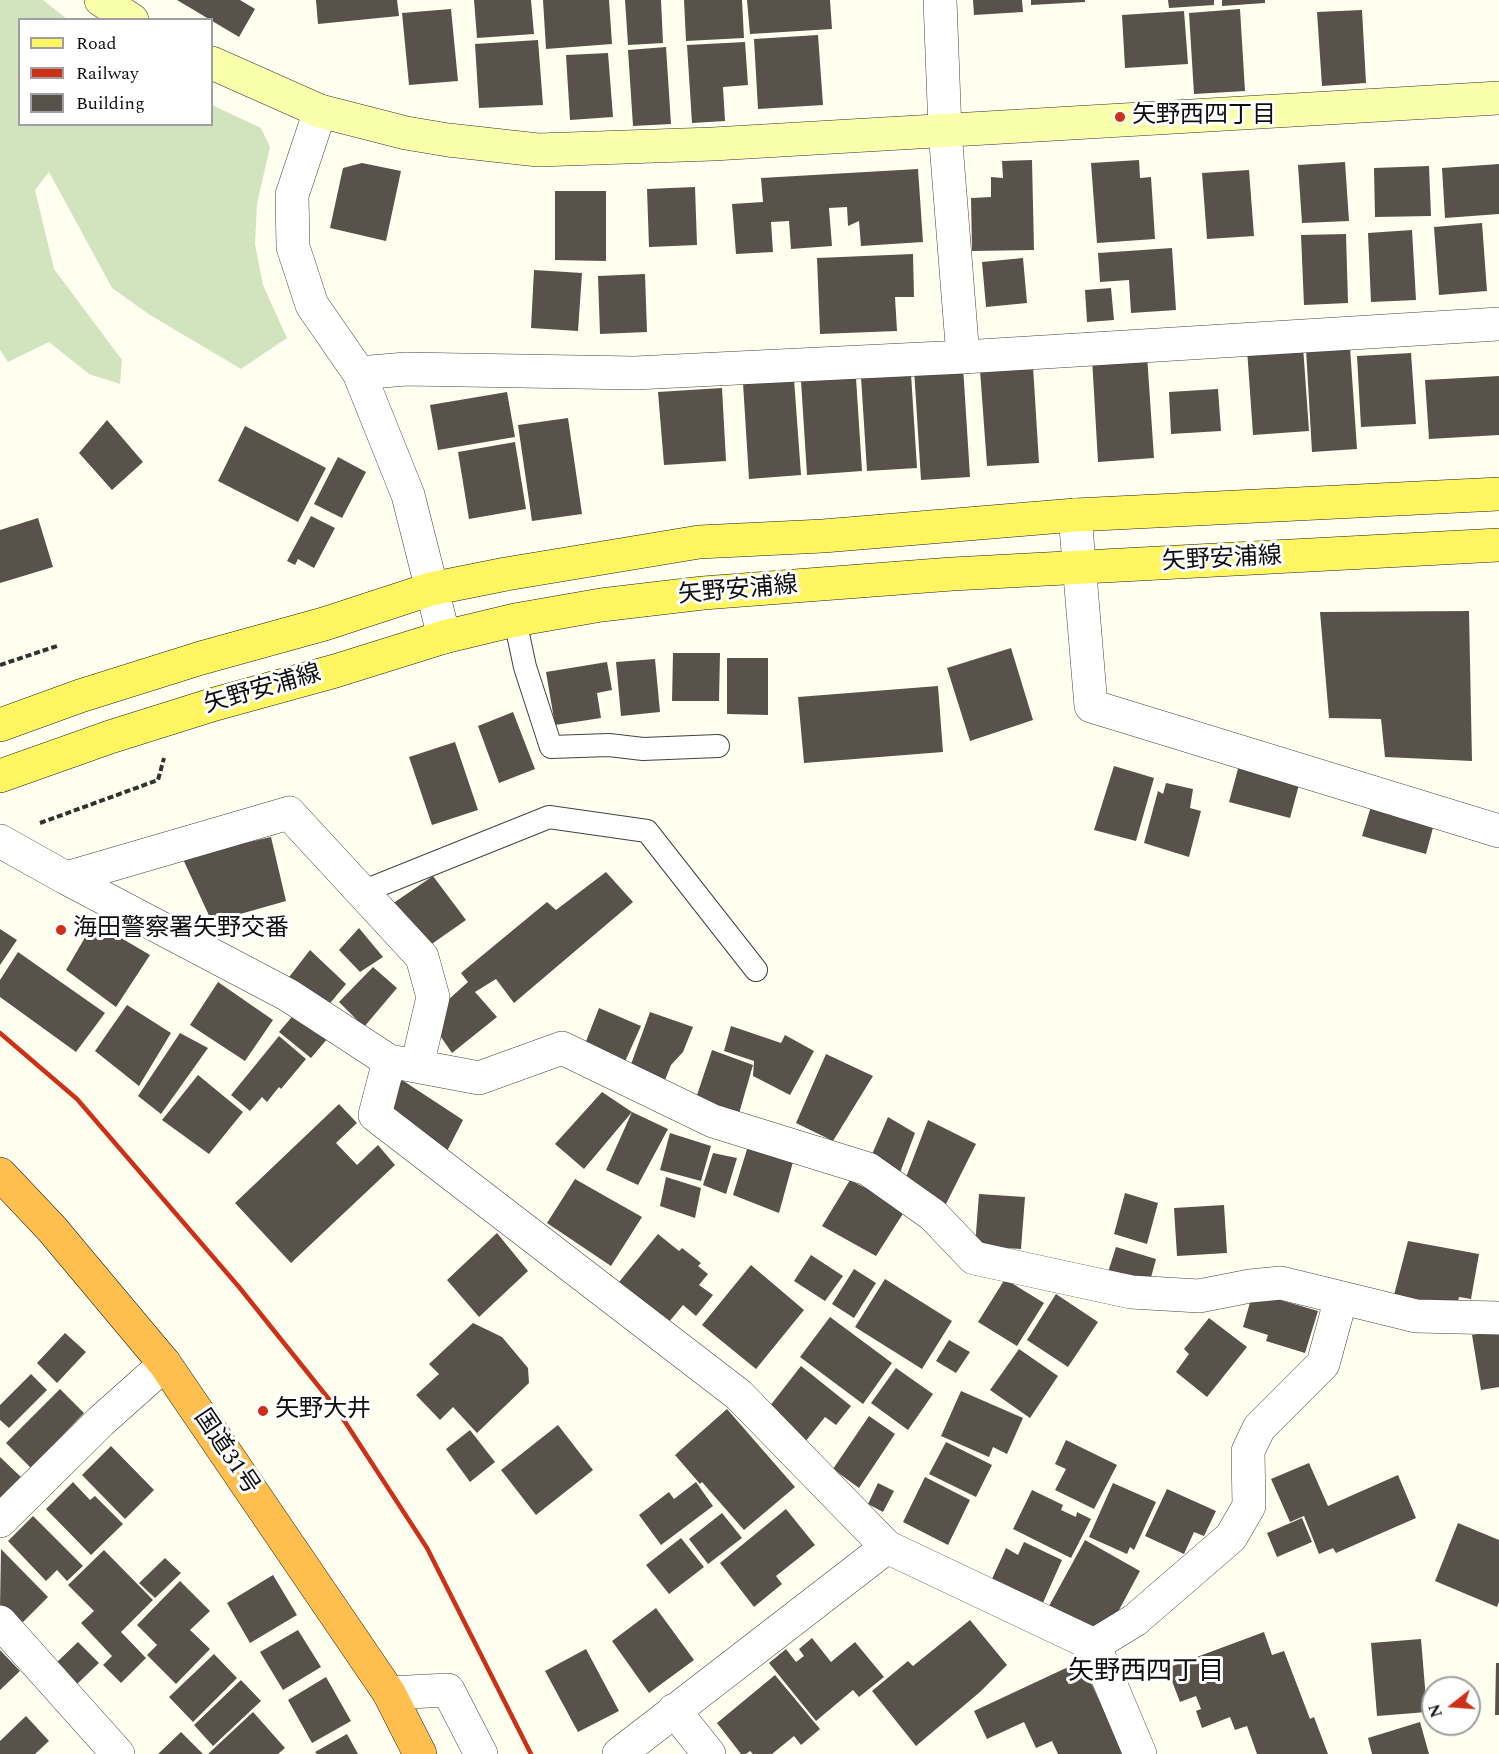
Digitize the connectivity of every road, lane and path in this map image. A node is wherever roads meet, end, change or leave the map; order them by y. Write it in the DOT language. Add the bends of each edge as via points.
graph roads {
  1 [pos="101,0"];
  2 [pos="940,0"];
  3 [pos="129,18"];
  4 [pos="213,63"];
  5 [pos="1499,98"];
  6 [pos="320,111"];
  7 [pos="945,131"];
  8 [pos="1499,324"];
  9 [pos="963,357"];
  10 [pos="359,373"];
  11 [pos="1499,494"];
  12 [pos="1075,515"];
  13 [pos="1499,546"];
  14 [pos="1080,569"];
  15 [pos="431,589"];
  16 [pos="515,620"];
  17 [pos="444,637"];
  18 [pos="57,646"];
  19 [pos="0,665"];
  20 [pos="0,725"];
  21 [pos="718,746"];
  22 [pos="165,758"];
  23 [pos="0,776"];
  24 [pos="32,826"];
  25 [pos="1499,831"];
  26 [pos="0,841"];
  27 [pos="66,878"];
  28 [pos="362,892"];
  29 [pos="756,970"];
  30 [pos="403,1064"];
  31 [pos="0,1174"];
  32 [pos="1341,1298"];
  33 [pos="1499,1318"];
  34 [pos="165,1364"];
  35 [pos="0,1521"];
  36 [pos="886,1547"];
  37 [pos="0,1622"];
  38 [pos="1094,1645"];
  39 [pos="389,1693"];
  40 [pos="674,1710"];
  41 [pos="118,1754"];
  42 [pos="420,1754"];
  43 [pos="481,1754"];
  44 [pos="619,1754"];
  45 [pos="709,1754"];
  46 [pos="1140,1754"];
  1 -- 3 [label="street"];
  2 -- 7 [label="street"];
  4 -- 6 [label="street"];
  5 -- 7 [label="street"];
  6 -- 7 [label="street" via="406,133 538,150"];
  6 -- 10 [label="street" via="292,195 293,247 312,305"];
  7 -- 9 [label="street"];
  8 -- 9 [label="street"];
  9 -- 10 [label="street" via="635,373 406,369"];
  10 -- 15 [label="street" via="408,495"];
  11 -- 12 [label="main road, 矢野安浦線"];
  12 -- 14 [label="street"];
  12 -- 15 [label="main road, 矢野安浦線" via="699,542"];
  13 -- 14 [label="main road, 矢野安浦線"];
  14 -- 16 [label="main road, 矢野安浦線" via="952,574 703,593"];
  14 -- 25 [label="street" via="1091,706"];
  15 -- 17 [label="street"];
  15 -- 20 [label="main road, 矢野安浦線" via="324,624 201,657"];
  16 -- 17 [label="main road, 矢野安浦線"];
  16 -- 21 [label="lane" via="525,667 551,747"];
  17 -- 23 [label="main road, 矢野安浦線" via="215,704"];
  18 -- 19 [label="path"];
  22 -- 24 [label="path" via="158,780"];
  26 -- 27 [label="street"];
  27 -- 28 [label="street" via="289,813"];
  27 -- 30 [label="street" via="288,995"];
  28 -- 29 [label="lane" via="549,817 647,831"];
  28 -- 30 [label="street" via="422,957 433,997"];
  30 -- 32 [label="street" via="479,1078 562,1048 713,1121 868,1169 933,1215 974,1258 1131,1292 1199,1296 1281,1283"];
  30 -- 36 [label="street" via="375,1115 739,1395"];
  31 -- 34 [label="highway, 国道31号"];
  32 -- 33 [label="street" via="1416,1316"];
  32 -- 38 [label="street" via="1323,1364 1259,1428 1248,1451 1249,1506 1231,1537 1135,1620"];
  34 -- 35 [label="street"];
  34 -- 39 [label="highway, 国道31号"];
  36 -- 38 [label="street"];
  36 -- 40 [label="street"];
  37 -- 41 [label="street"];
  38 -- 46 [label="street"];
  39 -- 42 [label="highway, 国道31号"];
  39 -- 43 [label="street" via="448,1690"];
  40 -- 44 [label="street"];
  40 -- 45 [label="street"];
}
